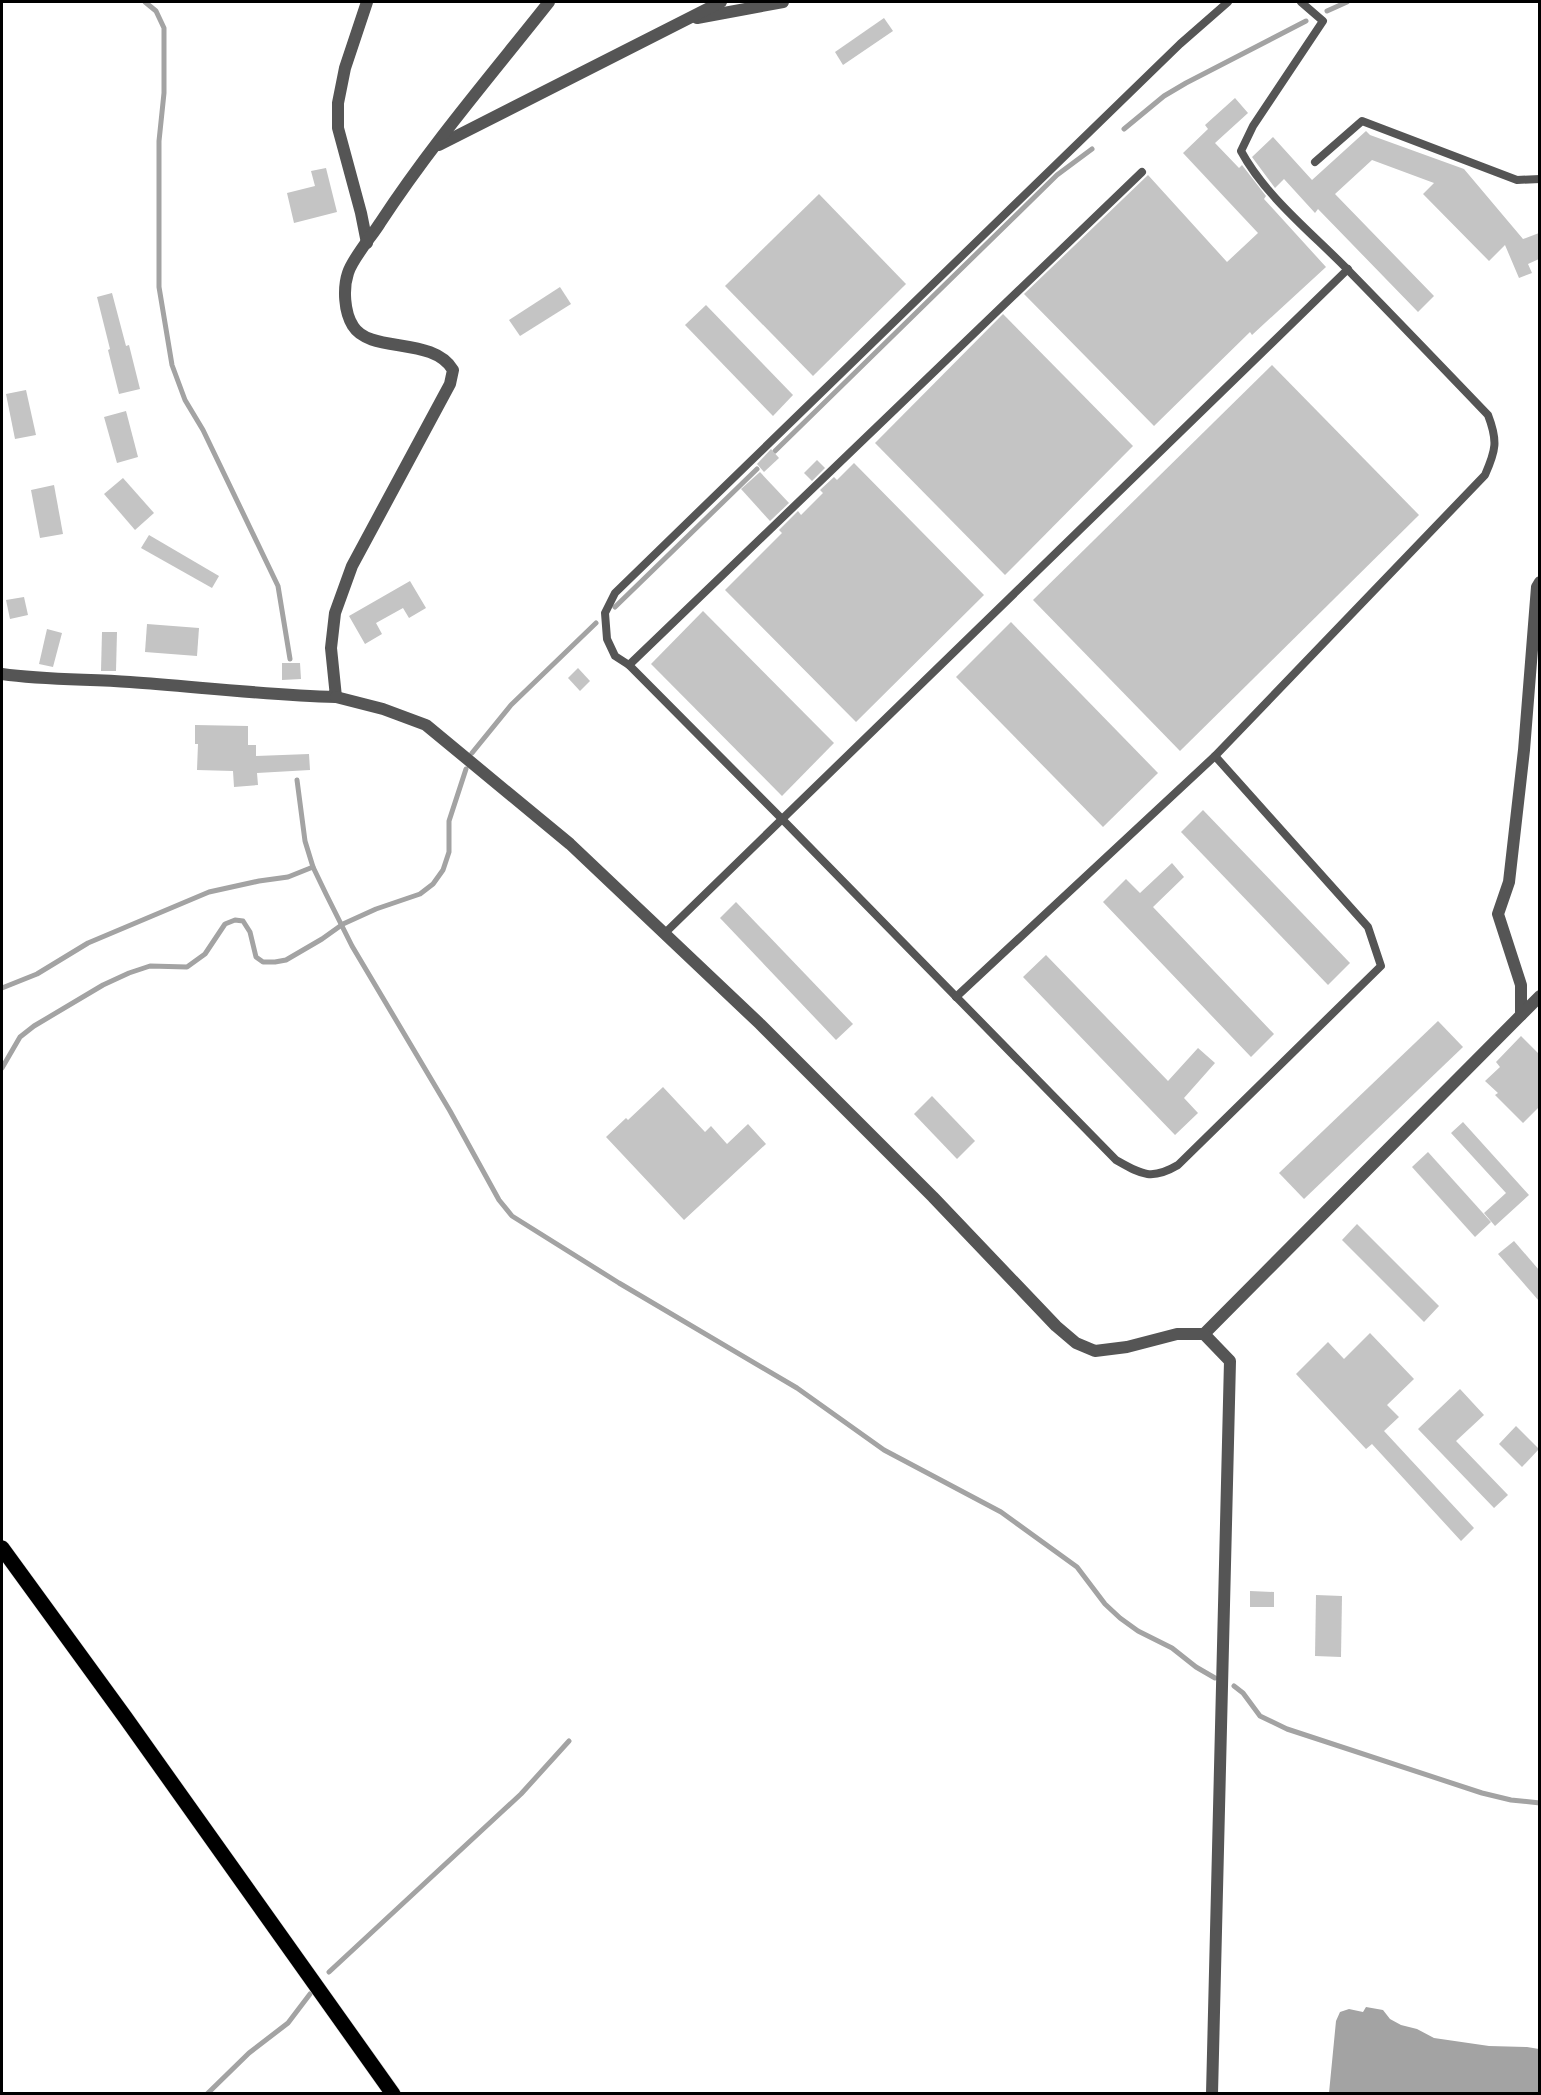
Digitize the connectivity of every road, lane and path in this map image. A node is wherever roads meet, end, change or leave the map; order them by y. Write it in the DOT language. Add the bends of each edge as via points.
graph roads {
  1 [pos="367,2"];
  2 [pos="549,2"];
  3 [pos="722,2"];
  4 [pos="783,2"];
  5 [pos="1228,2"];
  6 [pos="1301,2"];
  7 [pos="684,20"];
  8 [pos="434,148"];
  9 [pos="1315,162"];
  10 [pos="1142,172"];
  11 [pos="1539,179"];
  12 [pos="367,243"];
  13 [pos="1348,269"];
  14 [pos="1539,582"];
  15 [pos="629,665"];
  16 [pos="2,674"];
  17 [pos="336,697"];
  18 [pos="1215,756"];
  19 [pos="782,819"];
  20 [pos="665,933"];
  21 [pos="1539,996"];
  22 [pos="956,997"];
  23 [pos="1521,1015"];
  24 [pos="1204,1334"];
  25 [pos="2,1548"];
  26 [pos="393,2094"];
  27 [pos="1212,2094"];
  1 -- 12 [label="street" via="345,68 338,128"];
  2 -- 8 [label="street"];
  3 -- 7 [label="street"];
  4 -- 7 [label="street"];
  5 -- 15 [label="lane" via="1180,44 615,593 605,613 607,639 615,656"];
  6 -- 13 [label="lane" via="1323,21 1253,126 1242,151 1278,200"];
  7 -- 8 [label="street"];
  8 -- 12 [label="street"];
  9 -- 11 [label="lane" via="1362,121 1517,180"];
  10 -- 15 [label="lane"];
  12 -- 17 [label="street" via="348,271 345,290 348,317 354,328 367,338 435,354 453,370 450,384 352,566 335,613 331,648"];
  13 -- 18 [label="lane" via="1488,415 1494,431 1495,453 1485,475"];
  13 -- 19 [label="lane"];
  14 -- 23 [label="street" via="1509,882 1498,914 1521,985"];
  15 -- 19 [label="lane"];
  16 -- 17 [label="street" via="275,696"];
  17 -- 20 [label="street" via="426,724 570,844"];
  18 -- 22 [label="lane"];
  18 -- 22 [label="lane" via="1368,927 1381,966 1178,1165 1164,1173 1143,1175 1116,1160"];
  19 -- 20 [label="lane"];
  19 -- 22 [label="lane"];
  20 -- 24 [label="street" via="1076,1343 1095,1351 1177,1334"];
  21 -- 23 [label="street"];
  23 -- 24 [label="street"];
  24 -- 27 [label="street" via="1230,1361"];
  25 -- 26 [label="main road"];
}
